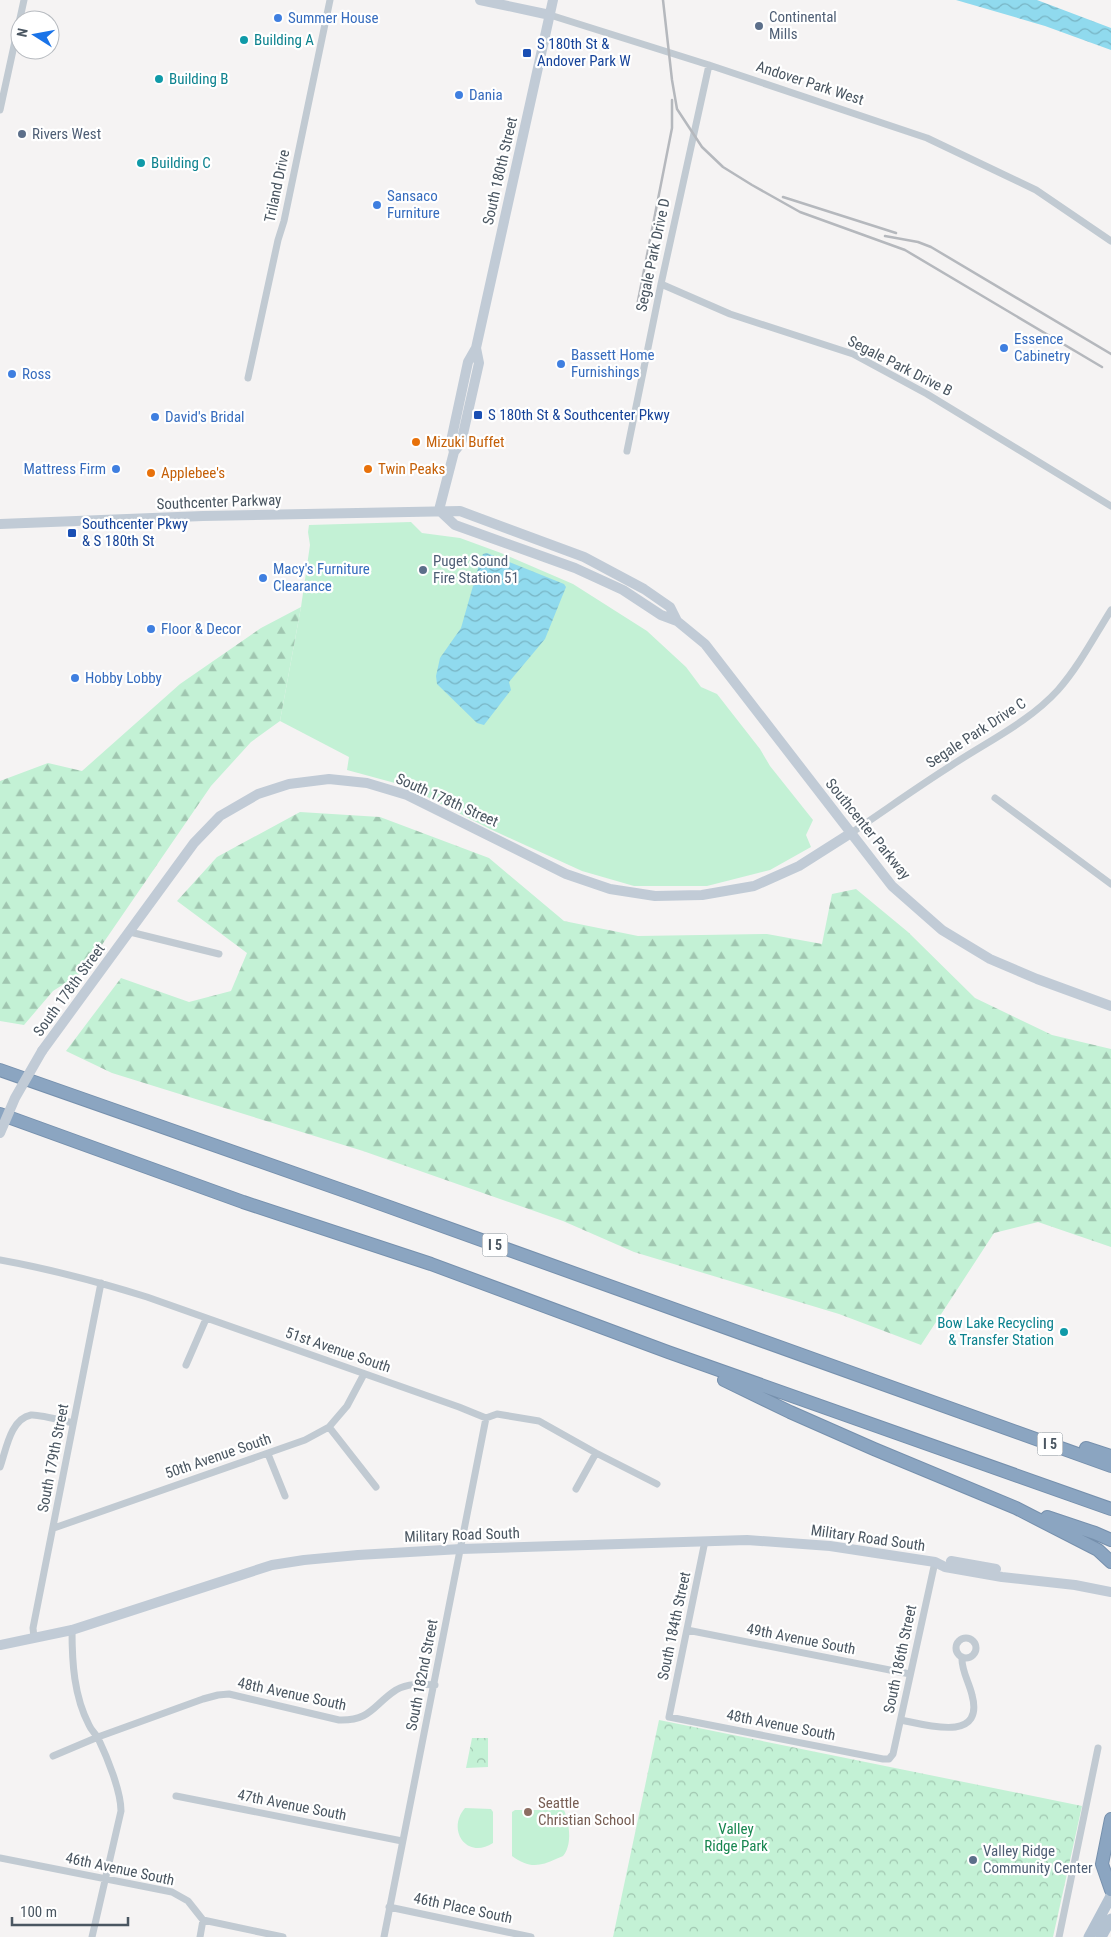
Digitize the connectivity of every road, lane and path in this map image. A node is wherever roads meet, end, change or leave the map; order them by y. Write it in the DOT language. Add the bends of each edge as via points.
graph roads {
  1 [pos="24,0"];
  2 [pos="330,0"];
  3 [pos="480,0"];
  4 [pos="553,0"];
  5 [pos="550,15"];
  6 [pos="709,65"];
  7 [pos="0,110"];
  8 [pos="1111,241"];
  9 [pos="661,284"];
  10 [pos="248,378"];
  11 [pos="627,451"];
  12 [pos="1111,506"];
  13 [pos="439,510"];
  14 [pos="0,524"];
  15 [pos="1111,610"];
  16 [pos="677,621"];
  17 [pos="995,798"];
  18 [pos="851,833"];
  19 [pos="1111,884"];
  20 [pos="130,932"];
  21 [pos="219,954"];
  22 [pos="1111,1006"];
  23 [pos="0,1070"];
  24 [pos="0,1114"];
  25 [pos="0,1133"];
  26 [pos="0,1260"];
  27 [pos="101,1283"];
  28 [pos="206,1319"];
  29 [pos="668,1352"];
  30 [pos="186,1365"];
  31 [pos="364,1374"];
  32 [pos="486,1418"];
  33 [pos="989,1422"];
  34 [pos="73,1423"];
  35 [pos="329,1427"];
  36 [pos="596,1453"];
  37 [pos="268,1454"];
  38 [pos="1111,1456"];
  39 [pos="1111,1466"];
  40 [pos="0,1467"];
  41 [pos="656,1484"];
  42 [pos="376,1487"];
  43 [pos="576,1489"];
  44 [pos="285,1496"];
  45 [pos="1016,1508"];
  46 [pos="1111,1509"];
  47 [pos="54,1528"];
  48 [pos="1111,1540"];
  49 [pos="706,1541"];
  50 [pos="461,1549"];
  51 [pos="936,1562"];
  52 [pos="1111,1562"];
  53 [pos="1111,1592"];
  54 [pos="72,1630"];
  55 [pos="687,1630"];
  56 [pos="34,1638"];
  57 [pos="0,1645"];
  58 [pos="962,1657"];
  59 [pos="910,1674"];
  60 [pos="434,1685"];
  61 [pos="668,1717"];
  62 [pos="901,1720"];
  63 [pos="98,1738"];
  64 [pos="1098,1748"];
  65 [pos="53,1756"];
  66 [pos="889,1759"];
  67 [pos="176,1796"];
  68 [pos="1111,1819"];
  69 [pos="402,1841"];
  70 [pos="0,1858"];
  71 [pos="106,1880"];
  72 [pos="1111,1890"];
  73 [pos="1111,1896"];
  74 [pos="389,1907"];
  75 [pos="203,1920"];
  76 [pos="1111,1920"];
  77 [pos="92,1937"];
  78 [pos="200,1937"];
  79 [pos="283,1937"];
  80 [pos="384,1937"];
  81 [pos="531,1937"];
  82 [pos="1059,1937"];
  83 [pos="1089,1937"];
  84 [pos="1101,1937"];
  1 -- 7 [label="street"];
  2 -- 10 [label="street, Triland Drive"];
  3 -- 5 [label="main road, Andover Park West"];
  4 -- 5 [label="main road, South 180th Street"];
  5 -- 6 [label="street, Andover Park West"];
  5 -- 13 [label="main road, South 180th Street" via="476,348 478,363 461,443 454,452"];
  6 -- 8 [label="street, Andover Park West" via="927,138 1036,190"];
  6 -- 9 [label="street, Segale Park Drive D"];
  9 -- 11 [label="street, Segale Park Drive D"];
  9 -- 12 [label="street, Segale Park Drive B" via="730,314 853,354 928,394"];
  13 -- 14 [label="main road, Southcenter Parkway"];
  13 -- 16 [label="main road, Southcenter Parkway" via="456,525 575,568 623,590 661,615"];
  13 -- 16 [label="main road, Southcenter Parkway" via="460,511 584,557 670,607"];
  15 -- 18 [label="street, Segale Park Drive C" via="1071,673 1035,712"];
  16 -- 18 [label="main road, Southcenter Parkway" via="704,644"];
  17 -- 19 [label="street"];
  18 -- 20 [label="main road, South 178th Street" via="799,866 754,886 702,895 655,896 610,889 566,874 407,796 367,783 329,779 289,784 258,794 220,816 194,843"];
  18 -- 22 [label="main road, Southcenter Parkway" via="892,886 942,930 990,959 1037,980"];
  20 -- 21 [label="street"];
  20 -- 25 [label="main road, South 178th Street, bridge" via="42,1051 19,1090"];
  23 -- 33 [label="highway, I 5"];
  24 -- 29 [label="highway" via="243,1202 431,1264"];
  26 -- 27 [label="street, 51st Avenue South"];
  27 -- 28 [label="street, 51st Avenue South"];
  27 -- 34 [label="street, South 179th Street"];
  28 -- 30 [label="street"];
  28 -- 31 [label="street, 51st Avenue South"];
  29 -- 45 [label="highway" via="790,1412"];
  29 -- 46 [label="highway"];
  31 -- 32 [label="street, 51st Avenue South"];
  31 -- 35 [label="street, 50th Avenue South" via="347,1406"];
  32 -- 36 [label="street, 51st Avenue South" via="497,1414 540,1421"];
  32 -- 50 [label="street, South 182nd Street"];
  33 -- 38 [label="highway"];
  33 -- 39 [label="highway, I 5"];
  34 -- 40 [label="street" via="31,1415 20,1420"];
  34 -- 47 [label="street, South 179th Street"];
  35 -- 37 [label="street, 50th Avenue South"];
  35 -- 42 [label="street"];
  36 -- 41 [label="street, 51st Avenue South"];
  36 -- 43 [label="street"];
  37 -- 44 [label="street"];
  37 -- 47 [label="street, 50th Avenue South"];
  45 -- 48 [label="highway"];
  45 -- 52 [label="highway" via="1098,1550"];
  47 -- 56 [label="street, South 179th Street"];
  49 -- 50 [label="main road, Military Road South"];
  49 -- 51 [label="main road, Military Road South" via="747,1540 830,1546"];
  49 -- 55 [label="street, South 184th Street"];
  50 -- 54 [label="main road, Military Road South" via="358,1555 272,1565"];
  50 -- 60 [label="street, South 182nd Street"];
  51 -- 53 [label="main road, Military Road South" via="945,1560 971,1564 1022,1578"];
  51 -- 59 [label="street, South 186th Street"];
  54 -- 56 [label="main road, Military Road South"];
  54 -- 63 [label="street" via="77,1692 89,1725"];
  55 -- 59 [label="street, 49th Avenue South"];
  55 -- 61 [label="street, South 184th Street"];
  56 -- 57 [label="main road, Military Road South"];
  58 -- 62 [label="street" via="973,1696 974,1710 968,1722 953,1728"];
  59 -- 62 [label="street, South 186th Street"];
  60 -- 63 [label="street, 48th Avenue South" via="419,1684 397,1690 366,1715 350,1721 229,1694 218,1695"];
  60 -- 69 [label="street, South 182nd Street"];
  61 -- 66 [label="street, 48th Avenue South"];
  62 -- 66 [label="street, South 186th Street"];
  63 -- 65 [label="street, 48th Avenue South"];
  63 -- 71 [label="street" via="121,1800"];
  64 -- 82 [label="street"];
  67 -- 69 [label="street, 47th Avenue South"];
  68 -- 72 [label="highway" via="1102,1864"];
  69 -- 74 [label="street, South 182nd Street"];
  70 -- 71 [label="street, 46th Avenue South"];
  71 -- 75 [label="street, 46th Avenue South" via="172,1892 188,1901"];
  71 -- 77 [label="street"];
  73 -- 83 [label="main road"];
  74 -- 80 [label="street, South 182nd Street"];
  74 -- 81 [label="street, 46th Place South"];
  75 -- 78 [label="street"];
  75 -- 79 [label="street"];
  76 -- 84 [label="main road"];
}
